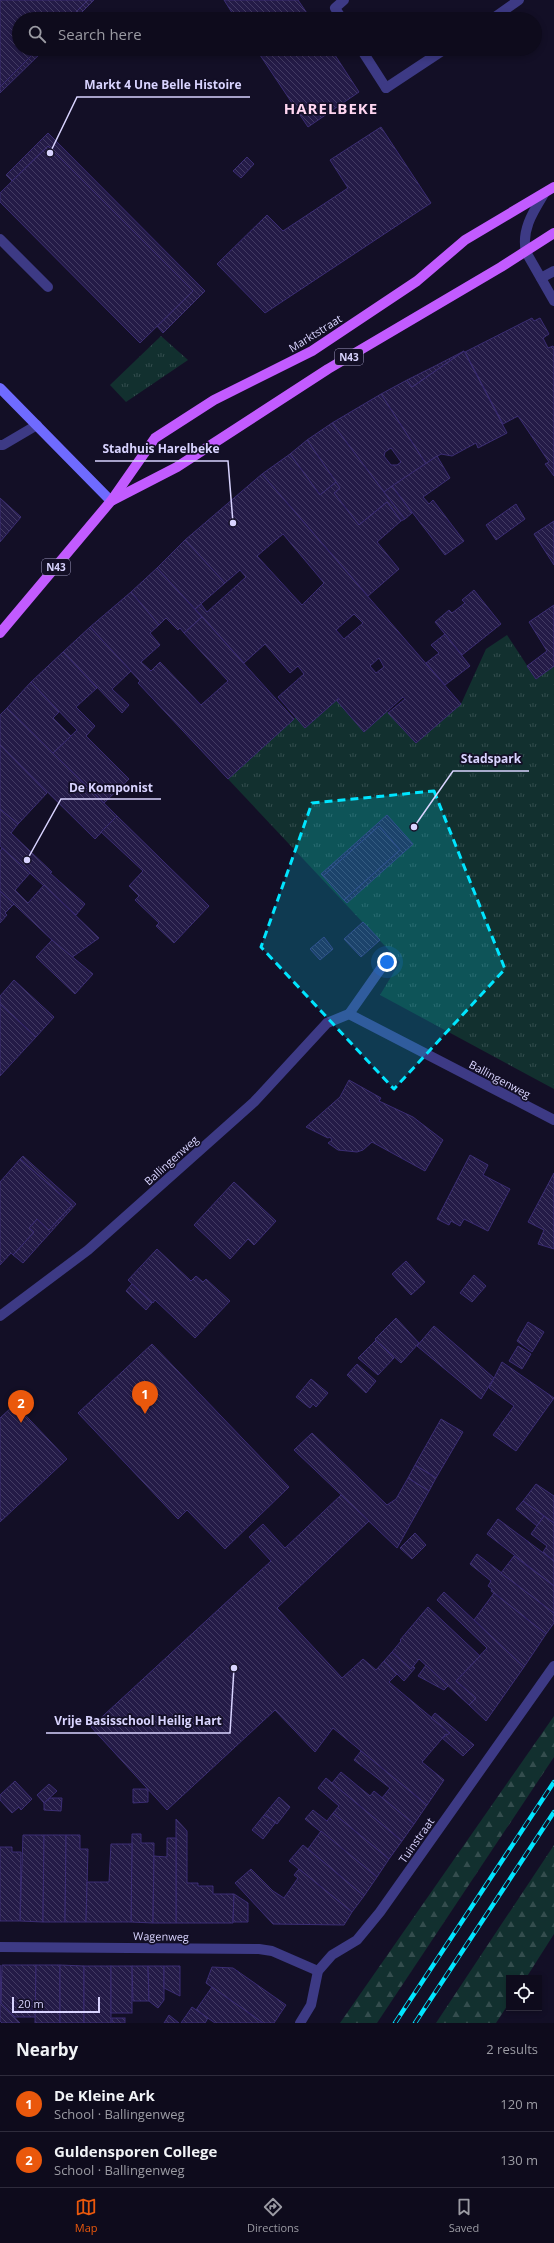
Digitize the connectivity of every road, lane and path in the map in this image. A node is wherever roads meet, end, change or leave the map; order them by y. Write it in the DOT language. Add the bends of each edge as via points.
graph roads {
  1 [pos="344,0"];
  2 [pos="516,1"];
  3 [pos="338,12"];
  4 [pos="501,12"];
  5 [pos="365,56"];
  6 [pos="434,56"];
  7 [pos="554,187"];
  8 [pos="544,194"];
  9 [pos="554,233"];
  10 [pos="0,239"];
  11 [pos="526,252"];
  12 [pos="554,271"];
  13 [pos="541,278"];
  14 [pos="48,287"];
  15 [pos="554,301"];
  16 [pos="0,388"];
  17 [pos="37,425"];
  18 [pos="0,445"];
  19 [pos="111,501"];
  20 [pos="0,633"];
  21 [pos="389,957"];
  22 [pos="349,1014"];
  23 [pos="553,1119"];
  24 [pos="0,1316"];
  25 [pos="554,1666"];
  26 [pos="0,1947"];
  27 [pos="318,1971"];
  28 [pos="300,2023"];
  1 -- 3 [label="street" via="335,8"];
  2 -- 4 [label="street"];
  5 -- 6 [label="street" via="386,88"];
  7 -- 8 [label="main road, N43"];
  8 -- 11 [label="street" via="526,229"];
  8 -- 19 [label="main road, Marktstraat / N43" via="465,240 417,280 312,351 214,400 155,438"];
  9 -- 11 [label="main road, N43"];
  10 -- 14 [label="street"];
  11 -- 13 [label="street"];
  11 -- 19 [label="main road, Marktstraat / N43" via="328,369 177,467"];
  12 -- 13 [label="street"];
  13 -- 15 [label="street"];
  16 -- 17 [label="main road"];
  17 -- 18 [label="street"];
  17 -- 19 [label="main road"];
  19 -- 20 [label="main road, Marktstraat / N43"];
  21 -- 22 [label="street"];
  22 -- 23 [label="street, Ballingenweg"];
  22 -- 24 [label="street, Ballingenweg" via="327,1023 242,1113 88,1250"];
  25 -- 27 [label="street, Tuinstraat" via="380,1912 357,1940 332,1955"];
  26 -- 27 [label="street, Wagenweg" via="259,1949 272,1951"];
  27 -- 28 [label="street, Tuinstraat" via="311,2006"];
}
